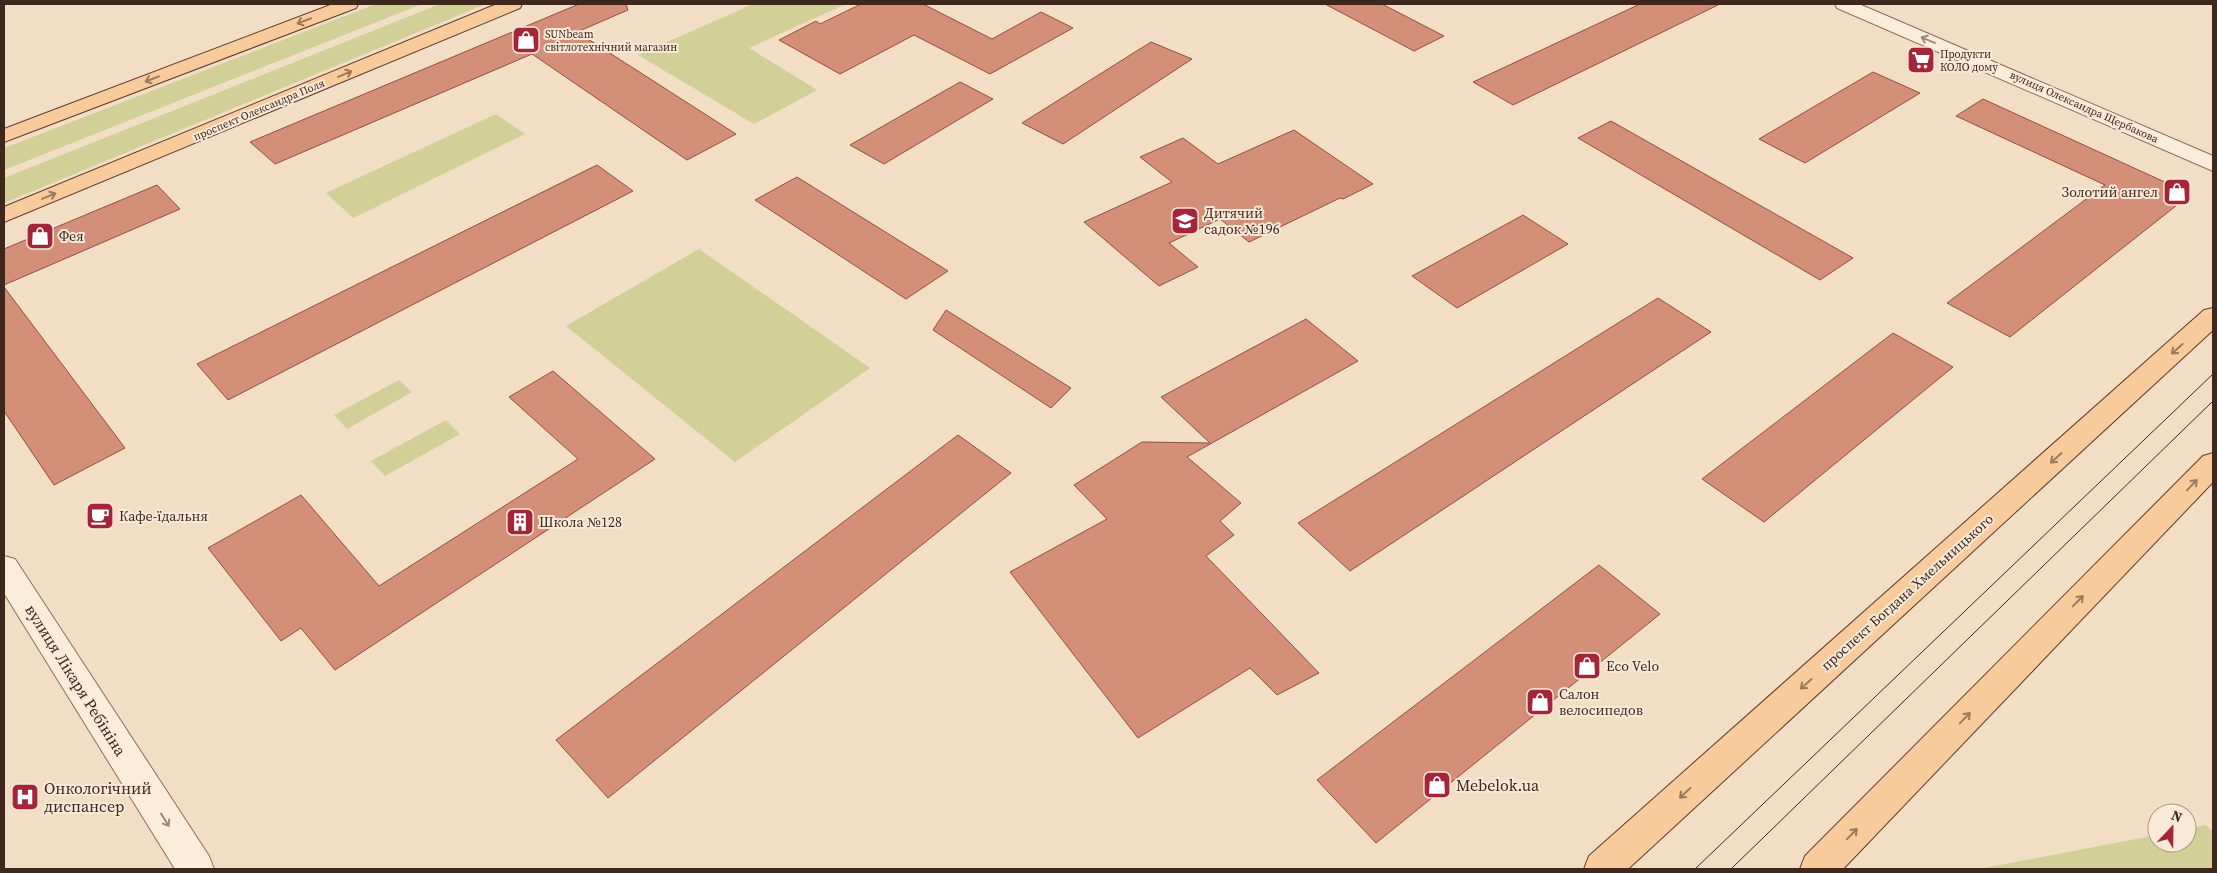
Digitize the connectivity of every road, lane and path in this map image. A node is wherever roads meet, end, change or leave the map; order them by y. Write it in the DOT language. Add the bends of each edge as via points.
graph roads {
  1 [pos="349,4"];
  2 [pos="513,4"];
  3 [pos="1844,4"];
  4 [pos="4,136"];
  5 [pos="2213,164"];
  6 [pos="4,215"];
  7 [pos="2213,316"];
  8 [pos="2213,464"];
  9 [pos="4,568"];
  10 [pos="196,869"];
  11 [pos="1602,869"];
  12 [pos="1818,869"];
  1 -- 4 [label="main road, one-way"];
  6 -- 2 [label="main road, проспект Олександра Поля, one-way"];
  5 -- 3 [label="street, вулиця Олександра Щербакова, one-way"];
  7 -- 11 [label="main road, проспект Богдана Хмельницького, one-way"];
  12 -- 8 [label="main road, one-way"];
  9 -- 10 [label="street, вулиця Лікаря Ребініна, one-way"];
}
